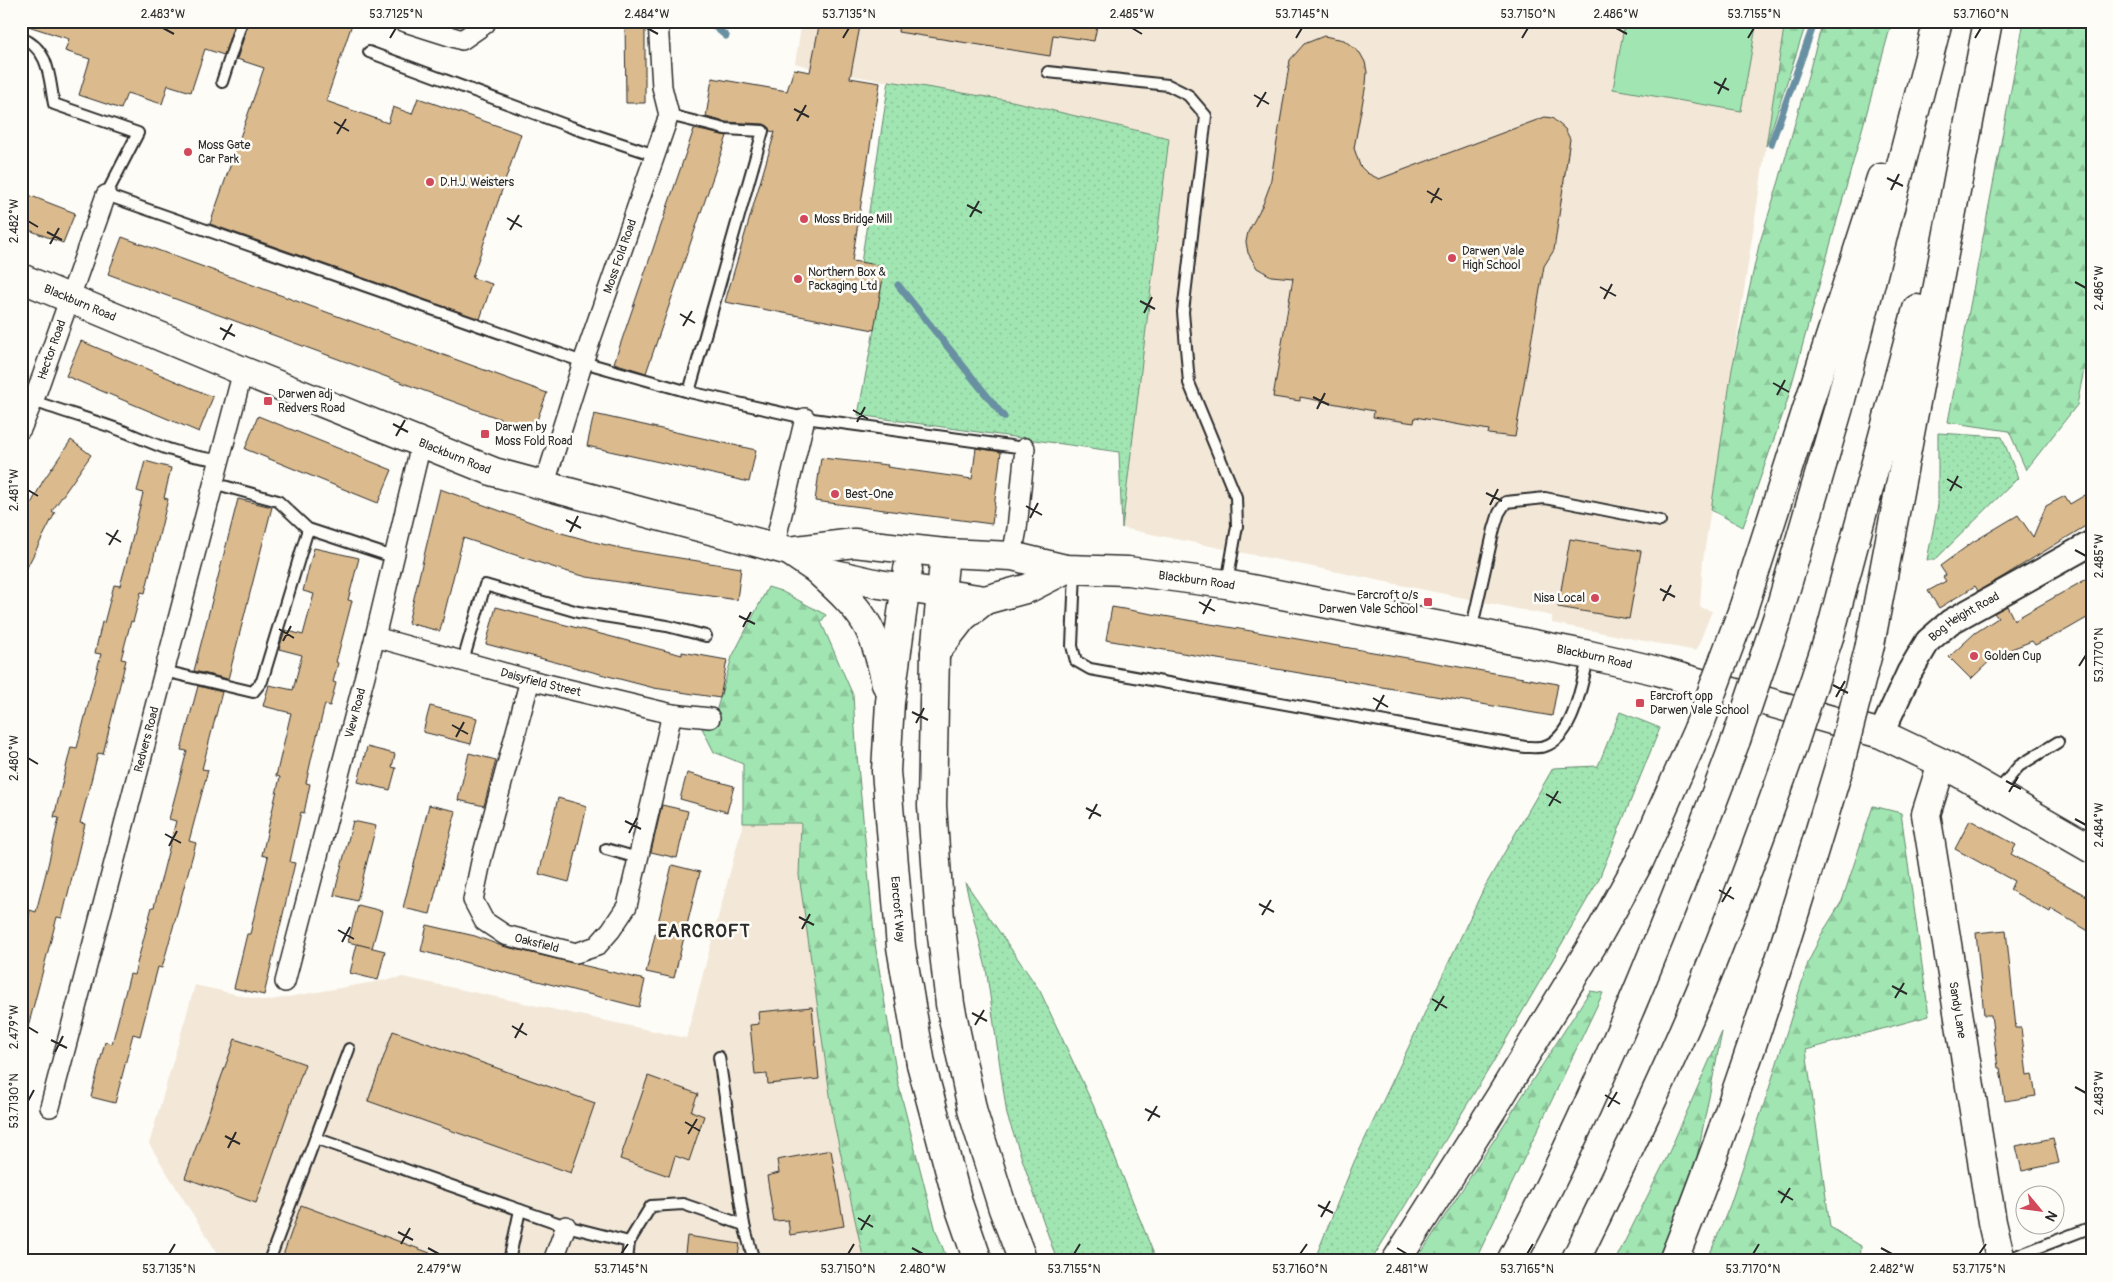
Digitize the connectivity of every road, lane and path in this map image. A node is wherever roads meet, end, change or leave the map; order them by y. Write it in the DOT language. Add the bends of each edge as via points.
graph roads {
  1 [pos="242,21"];
  2 [pos="402,21"];
  3 [pos="485,21"];
  4 [pos="658,21"];
  5 [pos="1933,21"];
  6 [pos="1938,21"];
  7 [pos="1988,21"];
  8 [pos="21,38"];
  9 [pos="369,52"];
  10 [pos="1048,72"];
  11 [pos="222,82"];
  12 [pos="668,114"];
  13 [pos="655,155"];
  14 [pos="106,195"];
  15 [pos="21,278"];
  16 [pos="68,298"];
  17 [pos="583,362"];
  18 [pos="243,371"];
  19 [pos="690,392"];
  20 [pos="30,395"];
  21 [pos="806,418"];
  22 [pos="21,429"];
  23 [pos="421,444"];
  24 [pos="1025,448"];
  25 [pos="219,460"];
  26 [pos="213,483"];
  27 [pos="544,486"];
  28 [pos="1660,521"];
  29 [pos="308,529"];
  30 [pos="2092,543"];
  31 [pos="781,549"];
  32 [pos="910,550"];
  33 [pos="945,553"];
  34 [pos="1012,556"];
  35 [pos="393,557"];
  36 [pos="1070,569"];
  37 [pos="817,570"];
  38 [pos="1226,584"];
  39 [pos="906,588"];
  40 [pos="941,594"];
  41 [pos="985,600"];
  42 [pos="1470,632"];
  43 [pos="706,636"];
  44 [pos="375,637"];
  45 [pos="935,653"];
  46 [pos="1589,655"];
  47 [pos="463,661"];
  48 [pos="164,671"];
  49 [pos="530,680"];
  50 [pos="890,702"];
  51 [pos="672,714"];
  52 [pos="710,718"];
  53 [pos="1881,734"];
  54 [pos="2058,742"];
  55 [pos="1942,762"];
  56 [pos="1996,793"];
  57 [pos="2092,849"];
  58 [pos="606,850"];
  59 [pos="638,858"];
  60 [pos="285,982"];
  61 [pos="349,1049"];
  62 [pos="720,1057"];
  63 [pos="50,1107"];
  64 [pos="315,1138"];
  65 [pos="520,1210"];
  66 [pos="744,1225"];
  67 [pos="566,1226"];
  68 [pos="2092,1227"];
  69 [pos="629,1242"];
  70 [pos="270,1261"];
  71 [pos="509,1261"];
  72 [pos="553,1261"];
  73 [pos="627,1261"];
  74 [pos="754,1261"];
  75 [pos="978,1261"];
  76 [pos="1023,1261"];
  77 [pos="1396,1261"];
  78 [pos="1511,1261"];
  79 [pos="1575,1261"];
  80 [pos="1673,1261"];
  81 [pos="2002,1261"];
  1 -- 11 [label="lane"];
  2 -- 3 [label="street" via="462,40"];
  4 -- 12 [label="street" via="662,87"];
  5 -- 77 [label="main road, bridge" via="1848,274 1743,610 1698,729 1639,862 1599,934"];
  6 -- 78 [label="main road, bridge" via="1839,407 1777,619 1736,740 1628,1018 1575,1134"];
  7 -- 79 [label="main road, bridge" via="1922,292 1830,634 1752,860 1702,986 1637,1133"];
  7 -- 80 [label="main road, bridge" via="1870,645 1839,767 1783,956"];
  8 -- 14 [label="lane" via="30,42 45,58 54,104 138,133"];
  9 -- 13 [label="lane"];
  10 -- 38 [label="lane" via="1168,85 1188,96 1206,116 1183,312 1189,383 1236,497 1237,526"];
  12 -- 13 [label="street, Moss Fold Road"];
  12 -- 19 [label="lane" via="725,129 763,131"];
  13 -- 17 [label="street, Moss Fold Road"];
  14 -- 16 [label="street, Hector Road"];
  14 -- 17 [label="lane"];
  15 -- 16 [label="main road, Blackburn Road"];
  16 -- 18 [label="main road, Blackburn Road"];
  16 -- 20 [label="street, Hector Road"];
  17 -- 19 [label="lane"];
  17 -- 27 [label="street, Moss Fold Road"];
  18 -- 23 [label="main road, Blackburn Road"];
  18 -- 25 [label="street, Redvers Road"];
  19 -- 21 [label="lane"];
  20 -- 22 [label="street, Hector Road"];
  20 -- 25 [label="lane" via="159,447 192,457"];
  21 -- 24 [label="lane"];
  21 -- 31 [label="street"];
  23 -- 27 [label="main road, Blackburn Road" via="494,472"];
  23 -- 35 [label="street, View Road"];
  24 -- 34 [label="street"];
  25 -- 26 [label="street, Redvers Road"];
  26 -- 29 [label="lane" via="278,501"];
  26 -- 48 [label="street, Redvers Road"];
  27 -- 31 [label="main road, Blackburn Road"];
  28 -- 42 [label="lane" via="1545,498 1506,502 1494,529"];
  29 -- 35 [label="lane"];
  29 -- 48 [label="lane" via="262,681 253,692"];
  30 -- 53 [label="street, Bog Height Road" via="1950,622 1928,642 1909,673"];
  31 -- 32 [label="main road, Blackburn Road" via="854,543"];
  31 -- 37 [label="main road, Blackburn Road"];
  32 -- 33 [label="main road, Blackburn Road"];
  32 -- 39 [label="main road, Earcroft Way"];
  33 -- 34 [label="main road, Blackburn Road"];
  33 -- 40 [label="main road"];
  34 -- 36 [label="main road, Blackburn Road"];
  35 -- 44 [label="street, View Road"];
  36 -- 38 [label="main road, Blackburn Road" via="1128,570"];
  36 -- 41 [label="main road, Blackburn Road" via="1029,588"];
  36 -- 46 [label="lane" via="1072,646 1076,661 1090,669 1525,747 1544,747 1560,737 1570,723"];
  37 -- 39 [label="main road, Blackburn Road"];
  37 -- 50 [label="main road" via="867,621 880,652"];
  38 -- 42 [label="main road, Blackburn Road"];
  39 -- 40 [label="main road, Blackburn Road"];
  39 -- 50 [label="main road, Earcroft Way"];
  40 -- 41 [label="main road, Blackburn Road"];
  40 -- 45 [label="main road"];
  41 -- 45 [label="main road" via="963,617"];
  42 -- 46 [label="main road, Blackburn Road"];
  43 -- 47 [label="lane" via="668,626 578,612 485,585"];
  44 -- 47 [label="street, Daisyfield Street"];
  44 -- 60 [label="street, View Road"];
  45 -- 76 [label="main road" via="932,806 950,1004 973,1113"];
  46 -- 53 [label="main road, Blackburn Road" via="1658,671"];
  47 -- 49 [label="street, Daisyfield Street"];
  48 -- 63 [label="street, Redvers Road"];
  49 -- 51 [label="street, Daisyfield Street"];
  49 -- 59 [label="street, Oaksfield" via="473,900 484,921 505,935 576,953 597,946 612,930 626,906"];
  50 -- 75 [label="main road, Earcroft Way" via="886,771 901,947 921,1064 959,1206"];
  51 -- 52 [label="street, Daisyfield Street"];
  51 -- 59 [label="street, Oaksfield"];
  53 -- 55 [label="main road, Blackburn Road"];
  54 -- 56 [label="lane" via="2019,766"];
  55 -- 56 [label="main road, Blackburn Road"];
  55 -- 81 [label="main road, Sandy Lane" via="1926,814 1992,1222"];
  56 -- 57 [label="main road, Blackburn Road"];
  58 -- 59 [label="lane"];
  61 -- 64 [label="lane"];
  62 -- 66 [label="lane"];
  64 -- 65 [label="lane"];
  64 -- 70 [label="lane"];
  65 -- 67 [label="lane"];
  65 -- 71 [label="lane"];
  66 -- 69 [label="lane" via="683,1204 651,1206"];
  66 -- 74 [label="lane"];
  67 -- 69 [label="lane"];
  67 -- 72 [label="street"];
  68 -- 81 [label="lane"];
  69 -- 73 [label="lane"];
}
